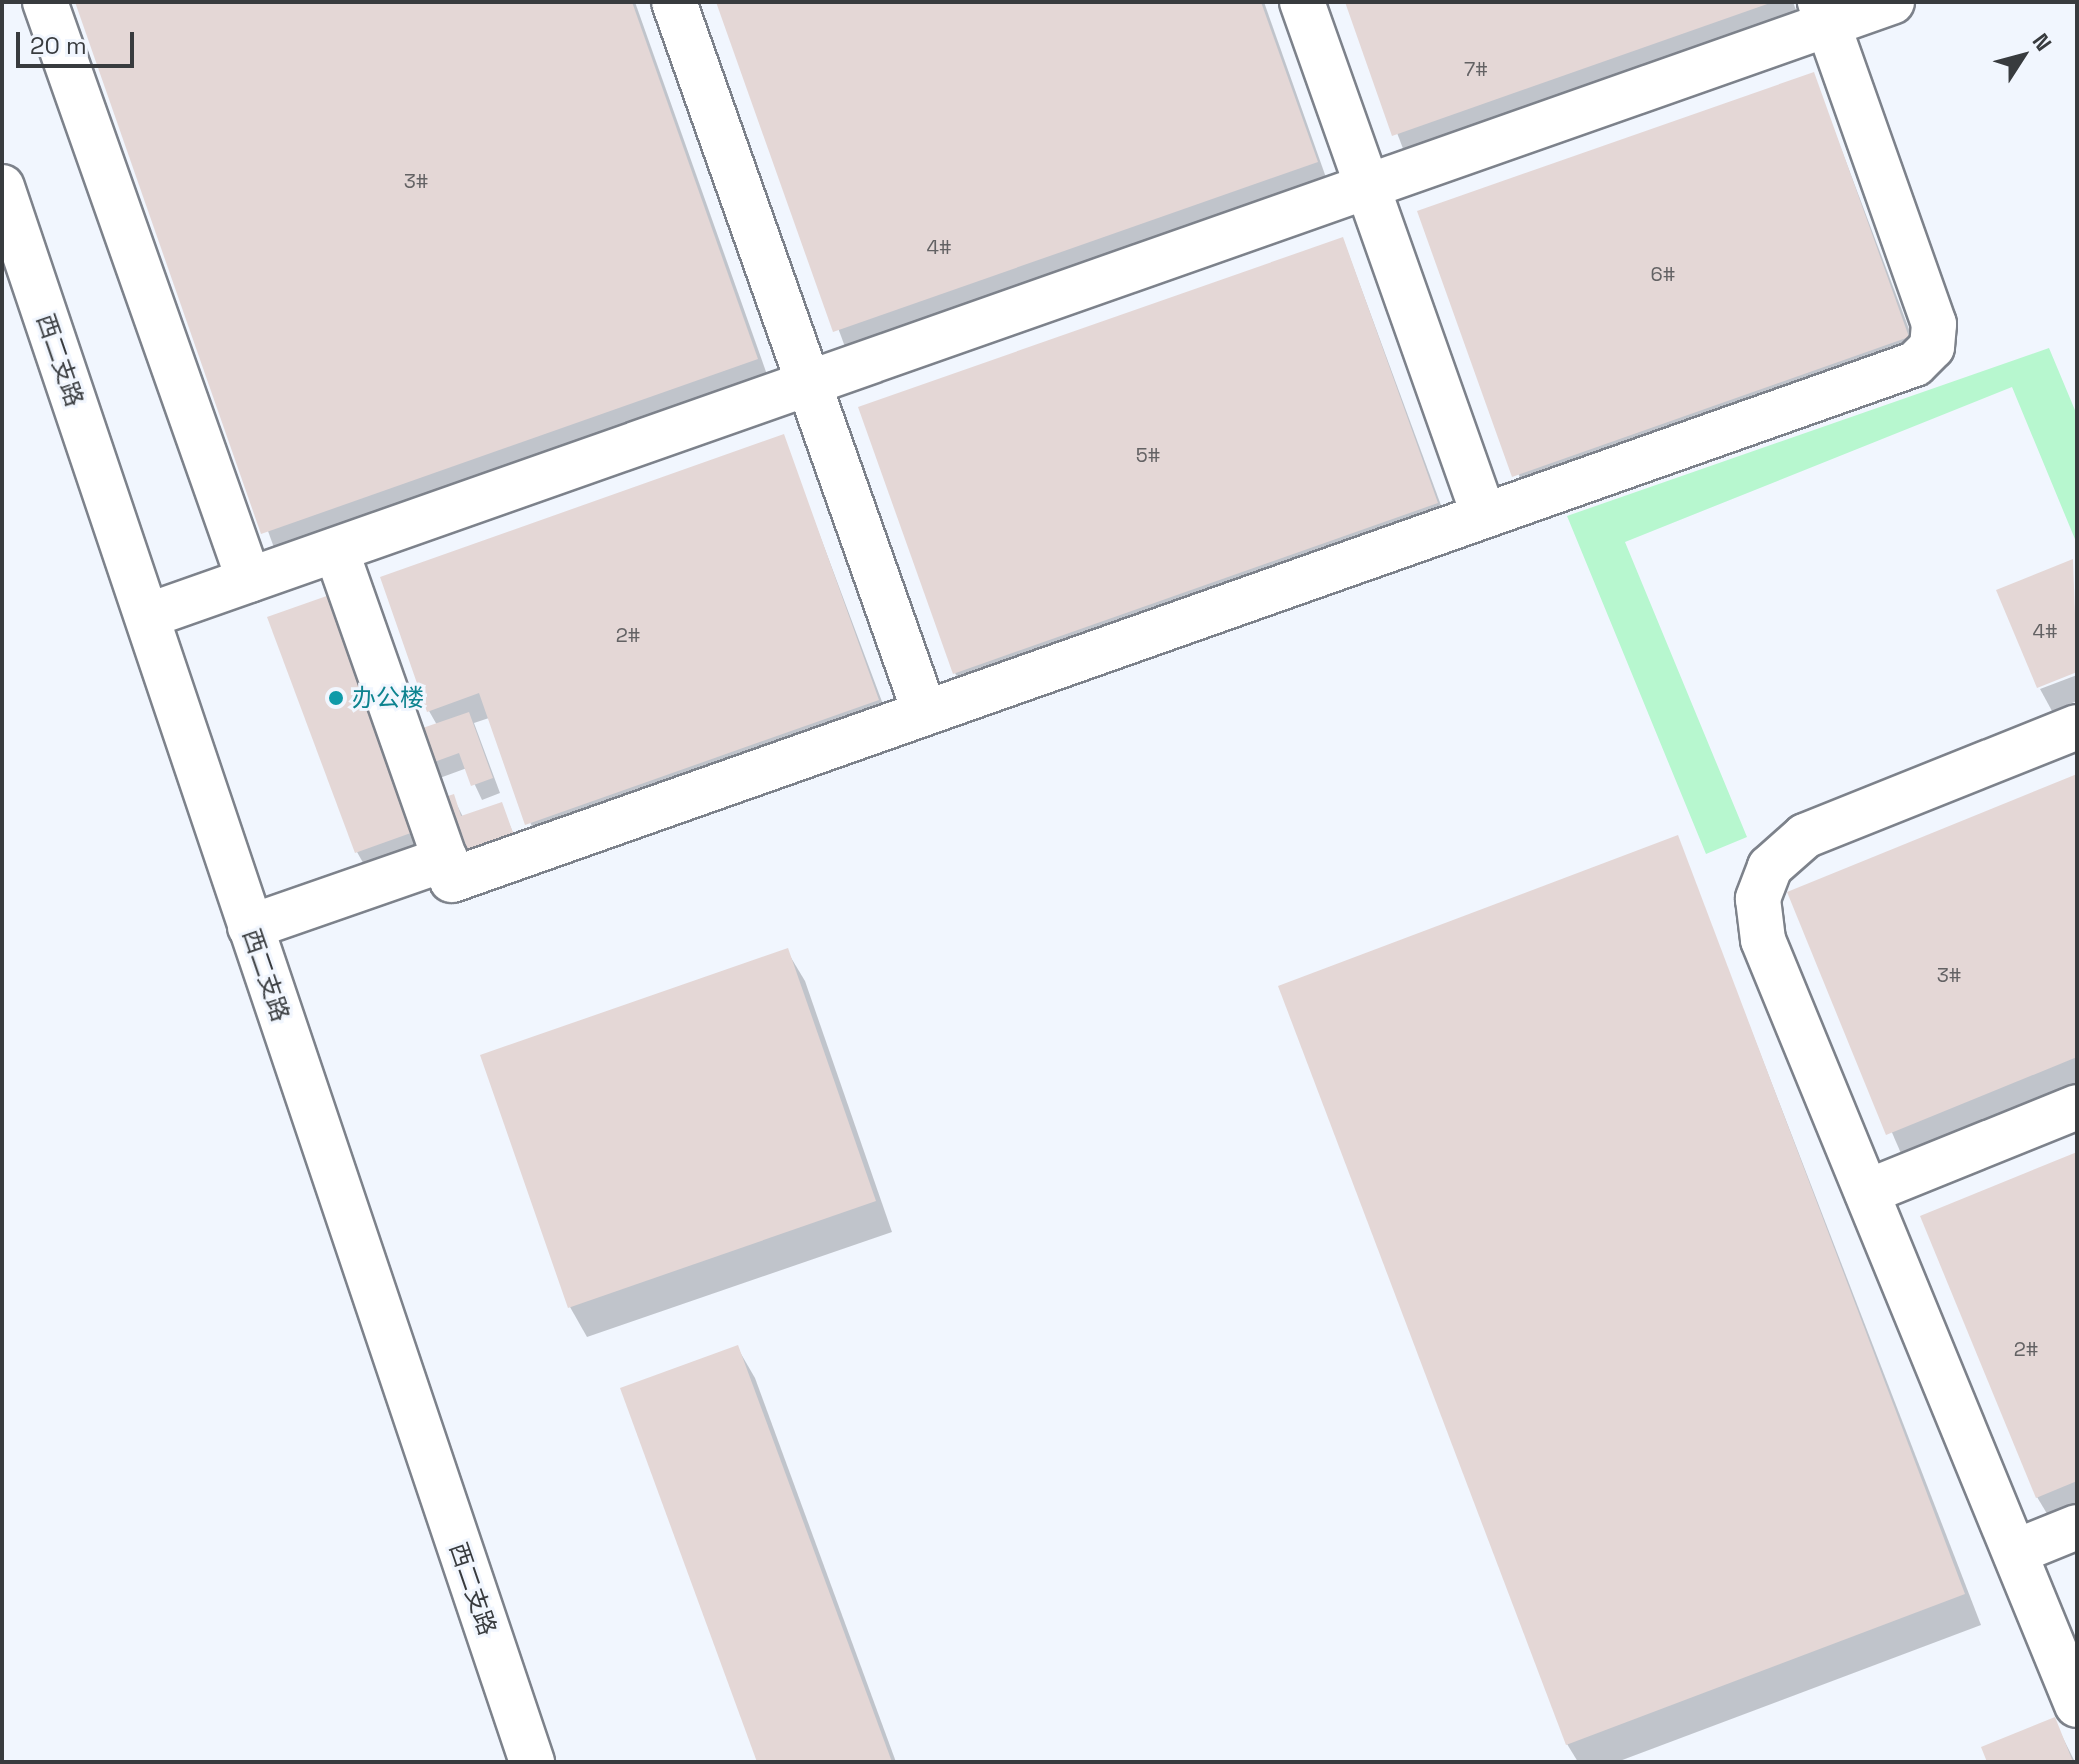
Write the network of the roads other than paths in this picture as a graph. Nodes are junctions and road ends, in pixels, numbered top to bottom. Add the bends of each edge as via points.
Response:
1 (45, 2) edge
2 (674, 2) edge
3 (1302, 2) edge
4 (1892, 2) edge
5 (1824, 14) edge
6 (2, 187) edge
7 (1368, 187) junction
8 (809, 384) junction
9 (1484, 516) junction
10 (336, 550) junction
11 (249, 580) junction
12 (147, 616) junction
13 (925, 713) junction
14 (2077, 727) edge
15 (445, 859) junction
16 (250, 927) junction
17 (2077, 1107) edge
18 (1867, 1192) junction
19 (2077, 1527) edge
20 (2015, 1552) junction
21 (2077, 1705) edge
22 (532, 1762) edge

1 - 11 street
2 - 8 street
3 - 7 street
4 - 5 street
5 - 7 street
5 - 9 street via 1934,324 1928,354
6 - 12 street, 西二支路
7 - 8 street
7 - 9 street
8 - 10 street
8 - 13 street
9 - 13 street
10 - 11 street
10 - 15 street
11 - 12 street
12 - 16 street, 西二支路
13 - 15 street via 452,880
14 - 18 street via 1805,836 1779,855 1761,883 1763,940
15 - 16 street
16 - 22 street, 西二支路
17 - 18 street
18 - 20 street
19 - 20 street
20 - 21 street

